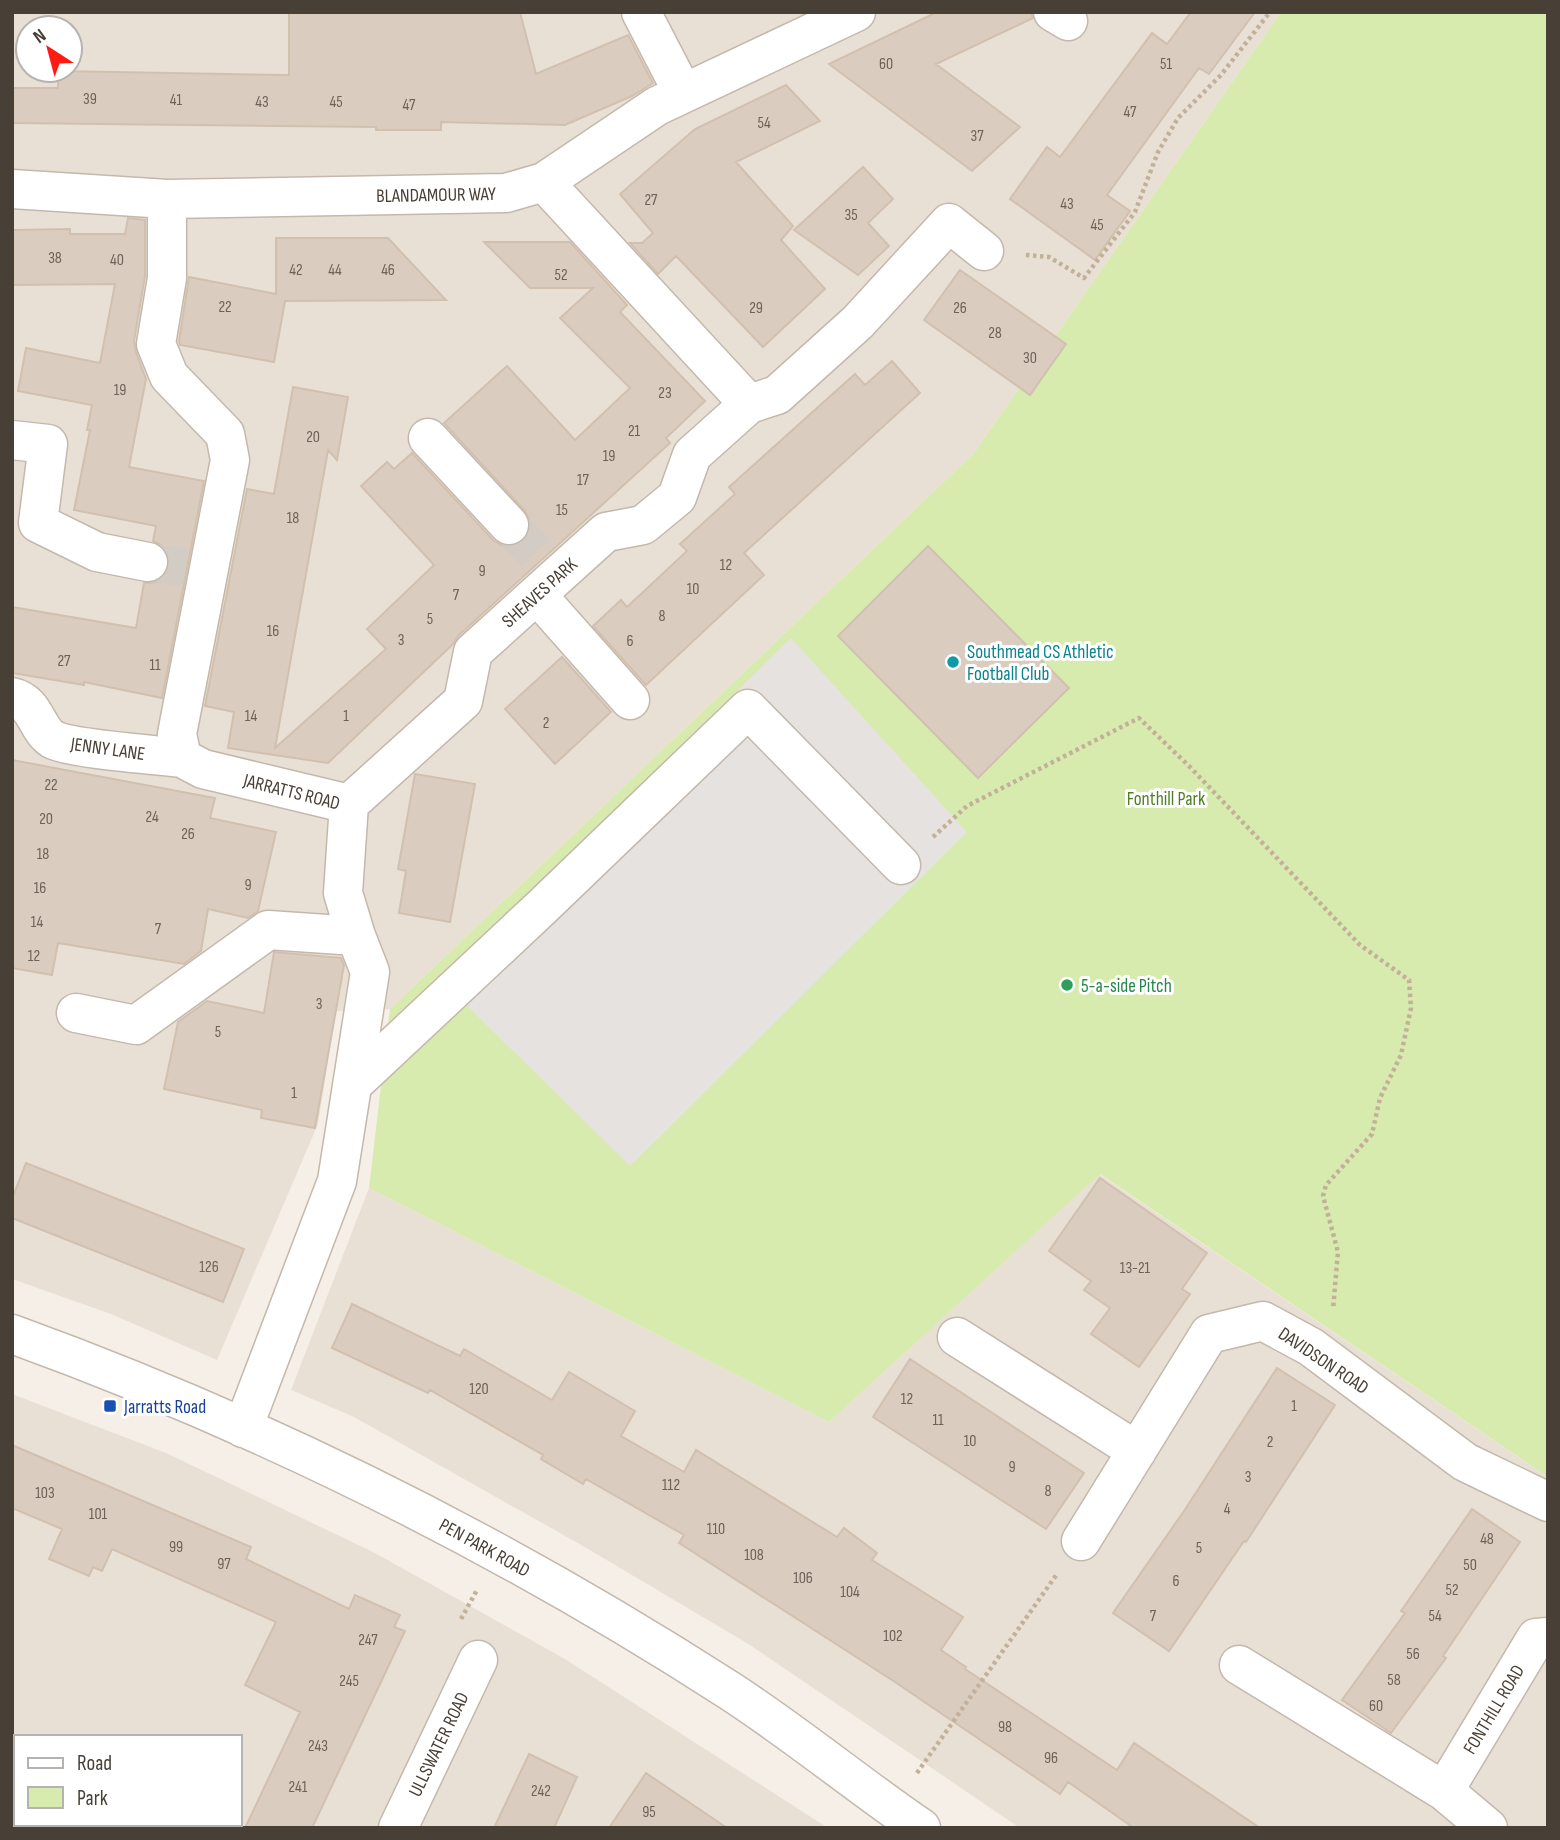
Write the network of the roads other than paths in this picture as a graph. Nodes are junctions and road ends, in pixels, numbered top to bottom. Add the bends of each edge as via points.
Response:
1 (641, 12) edge
2 (856, 12) edge
3 (683, 93) junction
4 (544, 182) junction
5 (12, 190) edge
6 (167, 199) junction
7 (984, 251) road end
8 (749, 404) junction
9 (428, 438) dead end
10 (12, 440) edge
11 (509, 525) tunnel mouth
12 (148, 562) tunnel mouth
13 (545, 578) junction
14 (12, 697) edge
15 (630, 700) dead end
16 (182, 758) junction
17 (349, 804) junction
18 (901, 865) road end
19 (356, 936) junction
20 (76, 1013) dead end
21 (352, 1085) junction
22 (12, 1334) edge
23 (957, 1337) dead end
24 (243, 1428) junction
25 (1137, 1451) junction
26 (1548, 1502) edge
27 (1081, 1541) road end
28 (1548, 1637) edge
29 (478, 1660) road end
30 (1239, 1665) dead end
31 (1444, 1791) junction
32 (907, 1818) edge
33 (398, 1828) edge
34 (1488, 1828) edge

1 - 3 street
2 - 3 street, BLANDAMOUR WAY
3 - 4 street, BLANDAMOUR WAY
4 - 6 street, BLANDAMOUR WAY via 506,193
4 - 8 street
5 - 6 street, BLANDAMOUR WAY
6 - 16 street via 167,278 156,344 169,376 225,434 230,460 202,570 177,734
7 - 8 street, SHEAVES PARK via 948,223 858,321 787,386 777,395
8 - 13 street, SHEAVES PARK via 692,455 677,496 643,526 606,532
9 - 11 street
10 - 12 street via 48,444 38,523 97,552
13 - 15 street
13 - 17 street, SHEAVES PARK via 473,652 463,701
14 - 16 street, JENNY LANE via 32,709 51,738
16 - 17 street, JARRATTS ROAD via 204,769
17 - 19 street, JARRATTS ROAD via 343,893
18 - 21 street via 748,709
19 - 20 street via 268,930 136,1025
19 - 21 street, JARRATTS ROAD via 370,972
21 - 24 street, JARRATTS ROAD via 337,1181
22 - 24 street, PEN PARK ROAD
23 - 25 street
24 - 32 street, PEN PARK ROAD via 353,1477 500,1552 728,1690
25 - 26 street, DAVIDSON ROAD via 1209,1334 1263,1321 1329,1359 1465,1462
25 - 27 street, DAVIDSON ROAD
28 - 31 street, FONTHILL ROAD via 1536,1638
29 - 33 street, ULLSWATER ROAD
30 - 31 street
31 - 34 street

